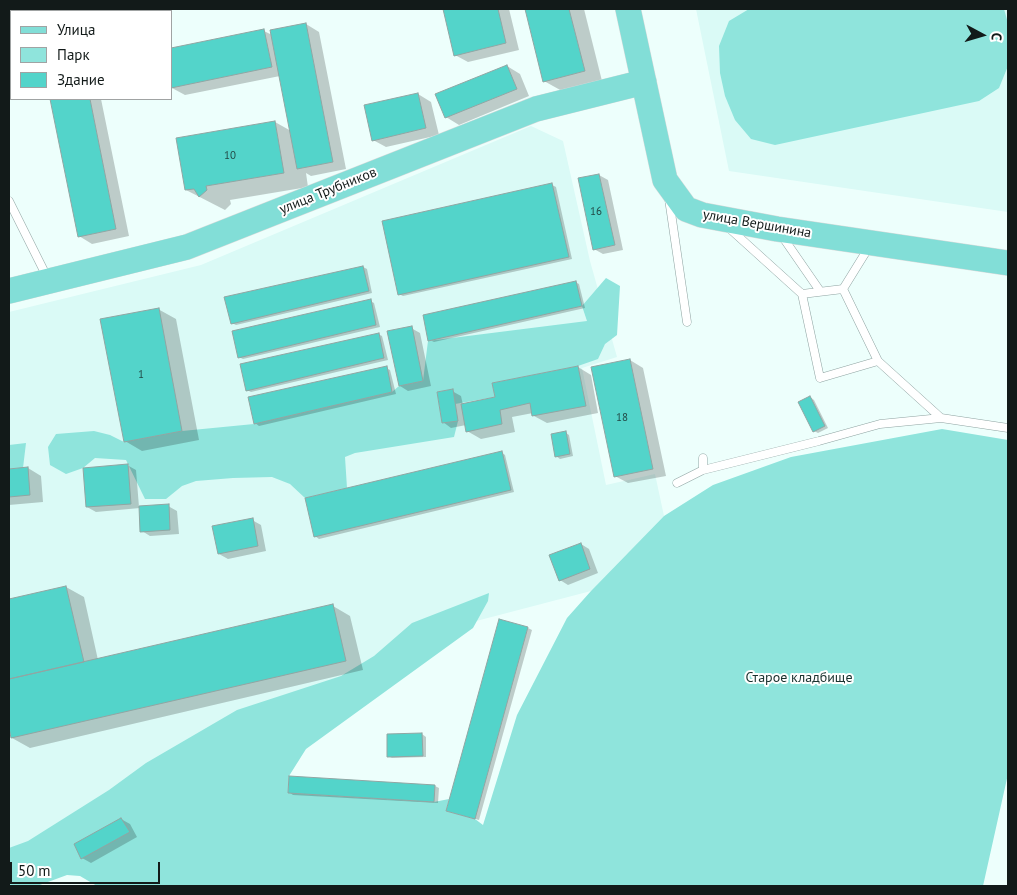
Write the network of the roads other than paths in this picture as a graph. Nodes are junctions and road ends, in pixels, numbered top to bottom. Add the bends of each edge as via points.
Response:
1 (628, 9) edge
2 (644, 82) junction
3 (666, 180) junction
4 (9, 201) edge
5 (718, 219) junction
6 (777, 229) junction
7 (871, 243) junction
8 (1008, 263) edge
9 (49, 281) junction
10 (843, 288) junction
11 (9, 291) edge
12 (820, 291) junction
13 (802, 294) junction
14 (688, 322) dead end
15 (878, 361) junction
16 (942, 418) junction
17 (1008, 428) edge
18 (703, 458) dead end
19 (702, 470) junction
20 (677, 483) dead end

1 - 2 main road, улица Вершинина
2 - 3 main road, улица Вершинина
2 - 9 main road, улица Трубников via 536,109 187,247
3 - 5 main road, улица Вершинина via 686,208
3 - 14 lane
4 - 9 lane
5 - 6 main road, улица Вершинина
5 - 13 lane
6 - 7 main road, улица Вершинина
6 - 12 lane
7 - 8 main road, улица Вершинина
7 - 10 lane
9 - 11 main road, улица Трубников
10 - 12 lane
10 - 15 lane
12 - 13 lane
13 - 15 lane via 820,378
15 - 16 lane
16 - 17 lane
16 - 19 lane via 880,424
18 - 19 lane
19 - 20 lane

